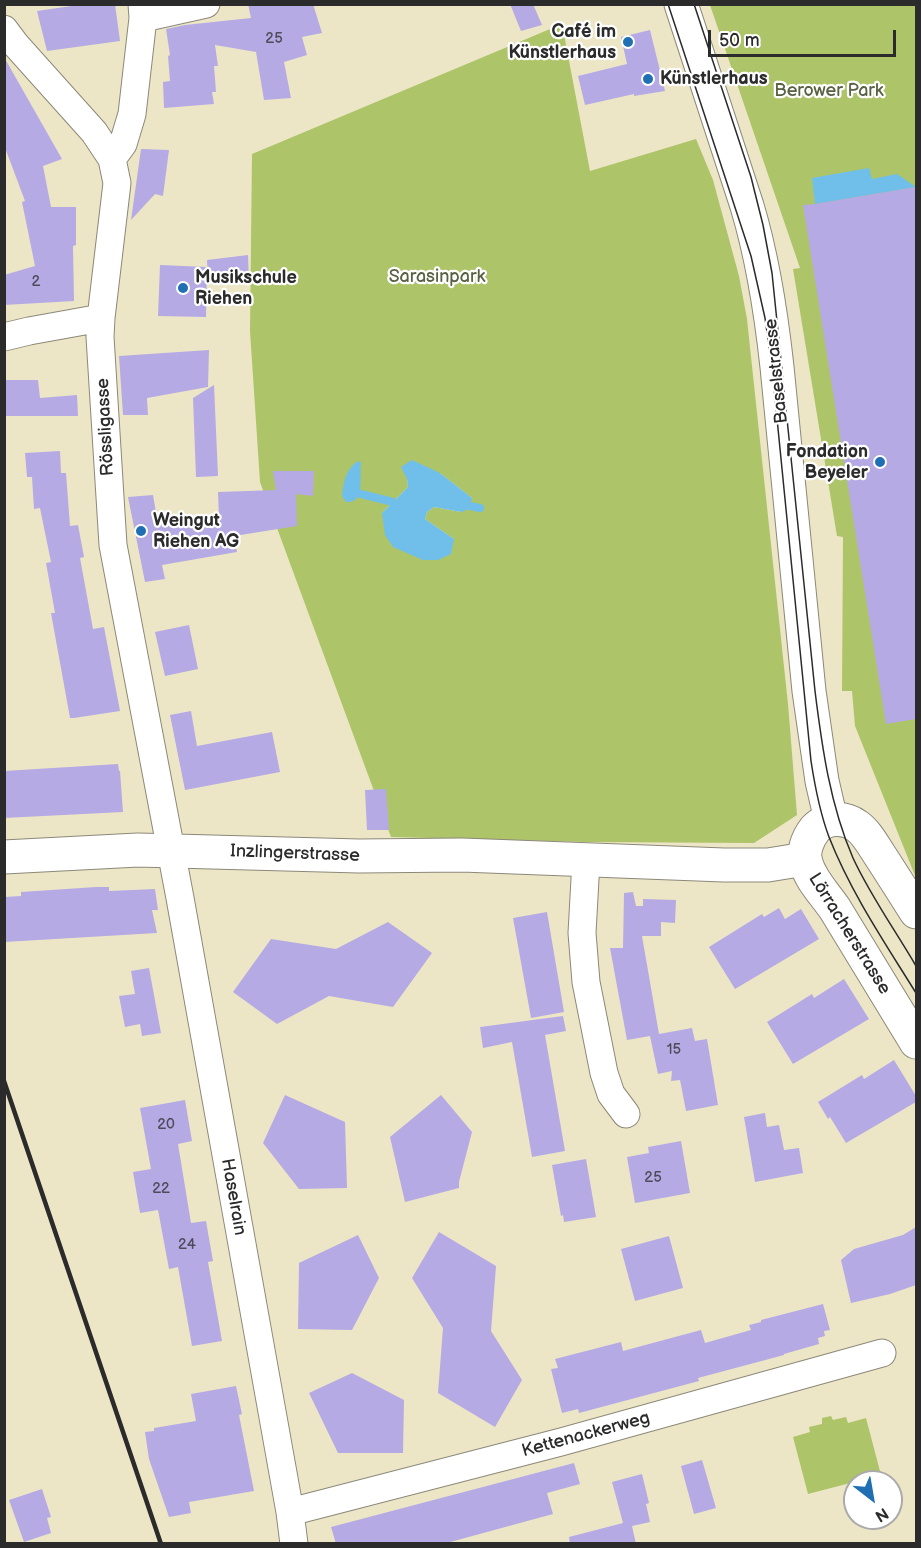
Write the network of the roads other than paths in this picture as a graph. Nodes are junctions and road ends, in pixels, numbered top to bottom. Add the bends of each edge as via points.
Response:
1 (206, 4) edge
2 (681, 4) edge
3 (143, 11) edge
4 (4, 28) edge
5 (112, 159) junction
6 (101, 318) junction
7 (4, 337) edge
8 (831, 820) junction
9 (171, 850) junction
10 (4, 857) edge
11 (805, 859) junction
12 (586, 861) junction
13 (916, 912) edge
14 (916, 1042) edge
15 (626, 1114) dead end
16 (882, 1353) dead end
17 (290, 1512) junction
18 (294, 1544) edge

1 - 3 street
2 - 8 main road, Baselstrasse via 747,206 764,276 777,367 809,691
3 - 5 street via 132,114 123,144
4 - 5 street via 94,132
5 - 6 street, Rössligasse via 117,183
6 - 7 street
6 - 9 street, Rössligasse via 113,545
8 - 11 main road, Lörracherstrasse via 816,828 807,842
8 - 13 main road via 847,820 859,827
9 - 10 main road, Inzlingerstrasse
9 - 12 main road, Inzlingerstrasse
9 - 17 street, Haselrain
11 - 12 main road, Inzlingerstrasse via 768,865
11 - 14 main road, Lörracherstrasse via 814,881
12 - 15 street via 582,933 586,982 604,1073 611,1094
16 - 17 street, Kettenackerweg
17 - 18 street, Haselrain

